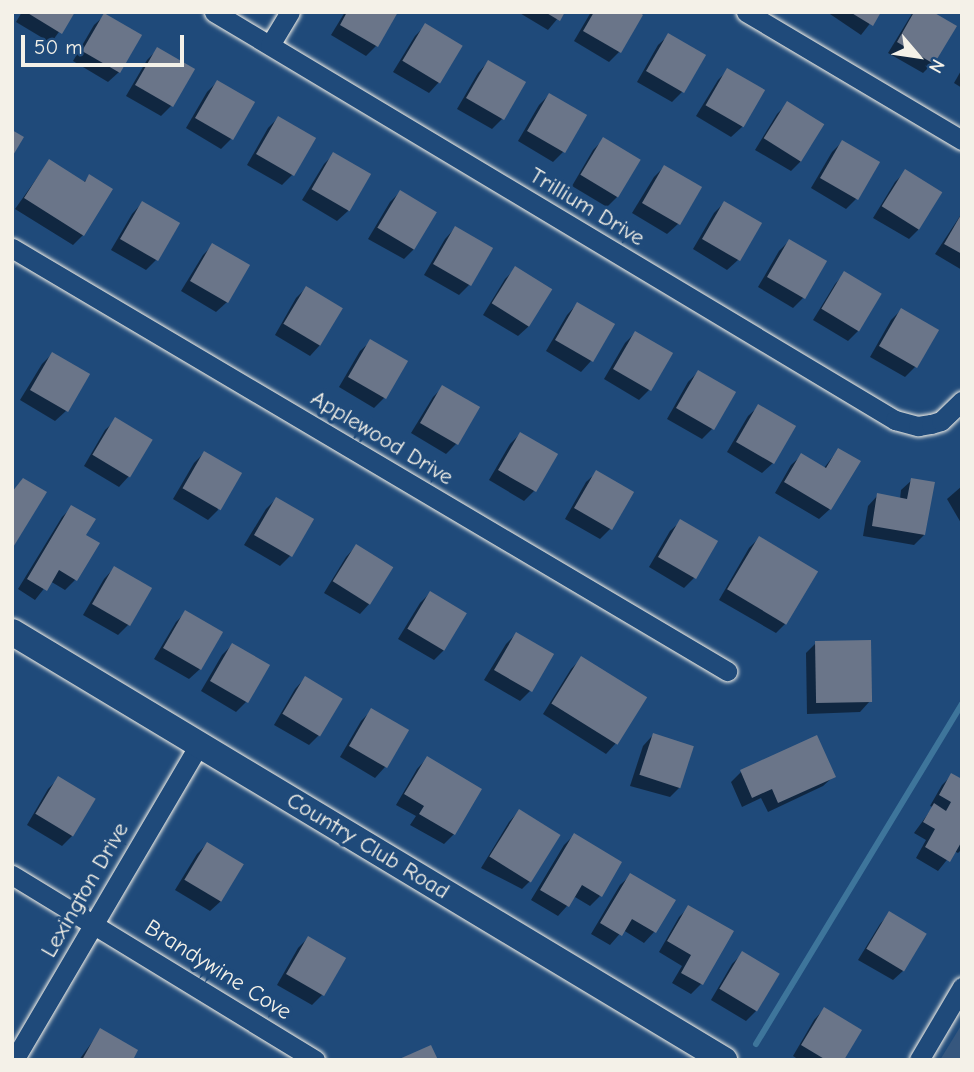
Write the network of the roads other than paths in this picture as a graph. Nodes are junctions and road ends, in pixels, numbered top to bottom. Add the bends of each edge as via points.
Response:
1 (214, 12) edge
2 (290, 12) edge
3 (746, 12) edge
4 (270, 46) junction
5 (962, 141) edge
6 (12, 248) edge
7 (962, 401) edge
8 (12, 632) edge
9 (727, 671) dead end
10 (199, 745) junction
11 (12, 874) edge
12 (94, 923) junction
13 (962, 987) edge
14 (14, 1060) edge
15 (315, 1060) edge
16 (724, 1060) edge
17 (919, 1060) edge

1 - 4 street, Trillium Drive
2 - 4 street
3 - 5 street
4 - 7 street, Trillium Drive via 895,420 918,426 940,421
6 - 9 street, Applewood Drive
8 - 10 street, Country Club Road
10 - 12 street, Lexington Drive
10 - 16 street, Country Club Road
11 - 12 street, Brandywine Cove
12 - 14 street, Lexington Drive
12 - 15 street, Brandywine Cove
13 - 17 street

